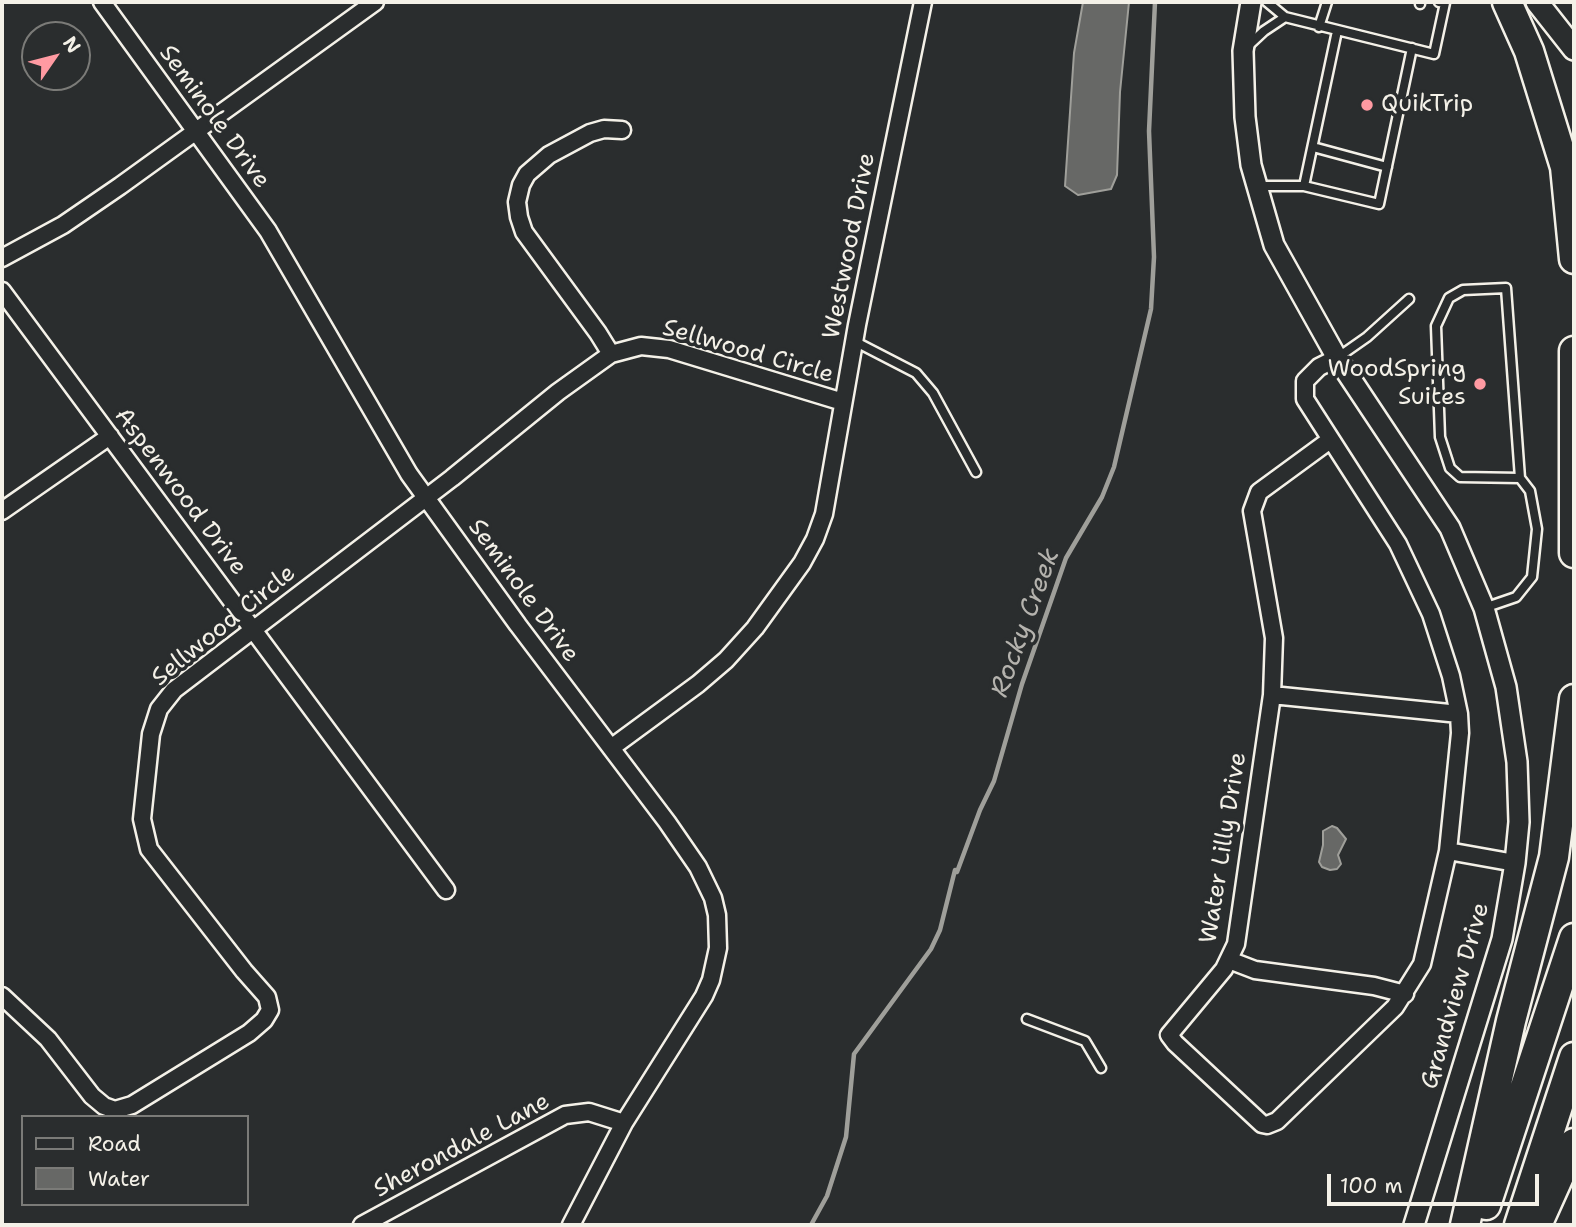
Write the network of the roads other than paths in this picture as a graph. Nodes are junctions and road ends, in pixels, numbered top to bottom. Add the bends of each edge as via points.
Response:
1 (102, 2) edge
2 (375, 2) edge
3 (923, 2) edge
4 (1251, 2) edge
5 (1268, 2) edge
6 (1327, 2) edge
7 (1439, 2) edge
8 (1507, 2) edge
9 (1536, 2) edge
10 (1285, 18) junction
11 (1349, 23) dead end
12 (1320, 27) junction
13 (1371, 29) dead end
14 (1337, 31) junction
15 (1347, 33) junction
16 (1369, 38) junction
17 (1411, 45) junction
18 (1574, 49) edge
19 (1243, 51) junction
20 (622, 130) dead end
21 (196, 131) junction
22 (1313, 147) junction
23 (1387, 167) junction
24 (1256, 186) junction
25 (1304, 186) junction
26 (2, 258) edge
27 (1574, 259) edge
28 (2, 291) edge
29 (1409, 299) dead end
30 (854, 341) junction
31 (1574, 351) edge
32 (611, 354) junction
33 (1337, 358) junction
34 (843, 402) junction
35 (110, 436) junction
36 (1330, 440) junction
37 (976, 472) dead end
38 (1520, 478) junction
39 (426, 498) junction
40 (2, 511) edge
41 (1574, 552) edge
42 (1485, 608) junction
43 (254, 628) junction
44 (1272, 695) junction
45 (1574, 699) edge
46 (1459, 714) junction
47 (611, 748) junction
48 (1448, 851) junction
49 (1515, 863) junction
50 (446, 890) dead end
51 (1574, 938) edge
52 (1229, 960) junction
53 (1405, 994) junction
54 (2, 996) edge
55 (1027, 1018) dead end
56 (1574, 1057) edge
57 (1101, 1069) dead end
58 (624, 1123) junction
59 (1574, 1143) edge
60 (362, 1225) edge
61 (571, 1225) edge
62 (1414, 1225) edge
63 (1465, 1225) edge
64 (1479, 1225) edge
65 (1519, 1225) edge
66 (1537, 1225) edge

1 - 21 street, Seminole Drive
2 - 21 street
3 - 30 street, Westwood Drive
4 - 19 street, Grandview Drive
5 - 10 lane
6 - 12 lane
7 - 17 lane via 1445,3 1434,54
8 - 27 highway via 1529,51 1565,167
9 - 18 main road
10 - 12 lane
10 - 19 lane
11 - 15 lane
12 - 14 lane
13 - 16 lane
14 - 15 lane
14 - 22 lane
15 - 16 lane
16 - 17 lane
17 - 23 lane
19 - 24 street, Grandview Drive via 1245,117
20 - 32 street via 590,133 549,155 527,174 517,202 524,232
21 - 26 street via 63,225
21 - 39 street, Seminole Drive via 268,231 387,440
22 - 23 lane
22 - 25 lane
23 - 25 lane via 1379,204
24 - 25 lane
24 - 33 street, Grandview Drive via 1274,245
28 - 35 street, Aspenwood Drive
29 - 33 lane
30 - 34 street, Westwood Drive
30 - 37 lane via 916,373 933,393
31 - 41 highway
32 - 34 street, Sellwood Circle via 641,346 669,349
32 - 39 street, Sellwood Circle
33 - 36 street, Water Lilly Drive via 1305,382 1304,399
33 - 42 street, Grandview Drive via 1450,528
34 - 47 street, Westwood Drive via 824,514 802,563 726,660
35 - 40 street
35 - 43 street, Aspenwood Drive
36 - 44 street, Water Lilly Drive via 1259,492 1252,511 1274,638
36 - 46 street, Water Lilly Drive via 1398,544 1431,614
38 - 38 lane via 1460,477 1451,468 1440,437 1436,326 1449,299 1463,290 1506,288
38 - 42 lane via 1530,491 1537,529 1532,577 1516,597
39 - 43 street, Sellwood Circle
39 - 47 street, Seminole Drive
42 - 49 street, Grandview Drive via 1506,687 1517,761
43 - 50 street, Aspenwood Drive
43 - 54 street, Sellwood Circle via 174,690 159,709 151,734 142,819 154,857 267,998 270,1010 264,1020 132,1105 115,1110 92,1096 48,1039
44 - 46 street
44 - 52 street, Water Lilly Drive via 1236,944
45 - 63 highway via 1554,857
46 - 48 street, Water Lilly Drive
47 - 58 street, Seminole Drive via 698,867 713,898 718,933 715,965 704,996
48 - 49 street
48 - 53 street, Water Lilly Drive via 1422,964
49 - 62 street, Grandview Drive via 1502,939
51 - 64 highway
52 - 53 street via 1255,970
52 - 53 street, Water Lilly Drive via 1169,1035 1267,1125 1277,1121
55 - 57 lane via 1085,1041
56 - 65 highway
58 - 60 street, Sherondale Lane via 589,1112 565,1115
58 - 61 street, Seminole Drive
59 - 66 highway

